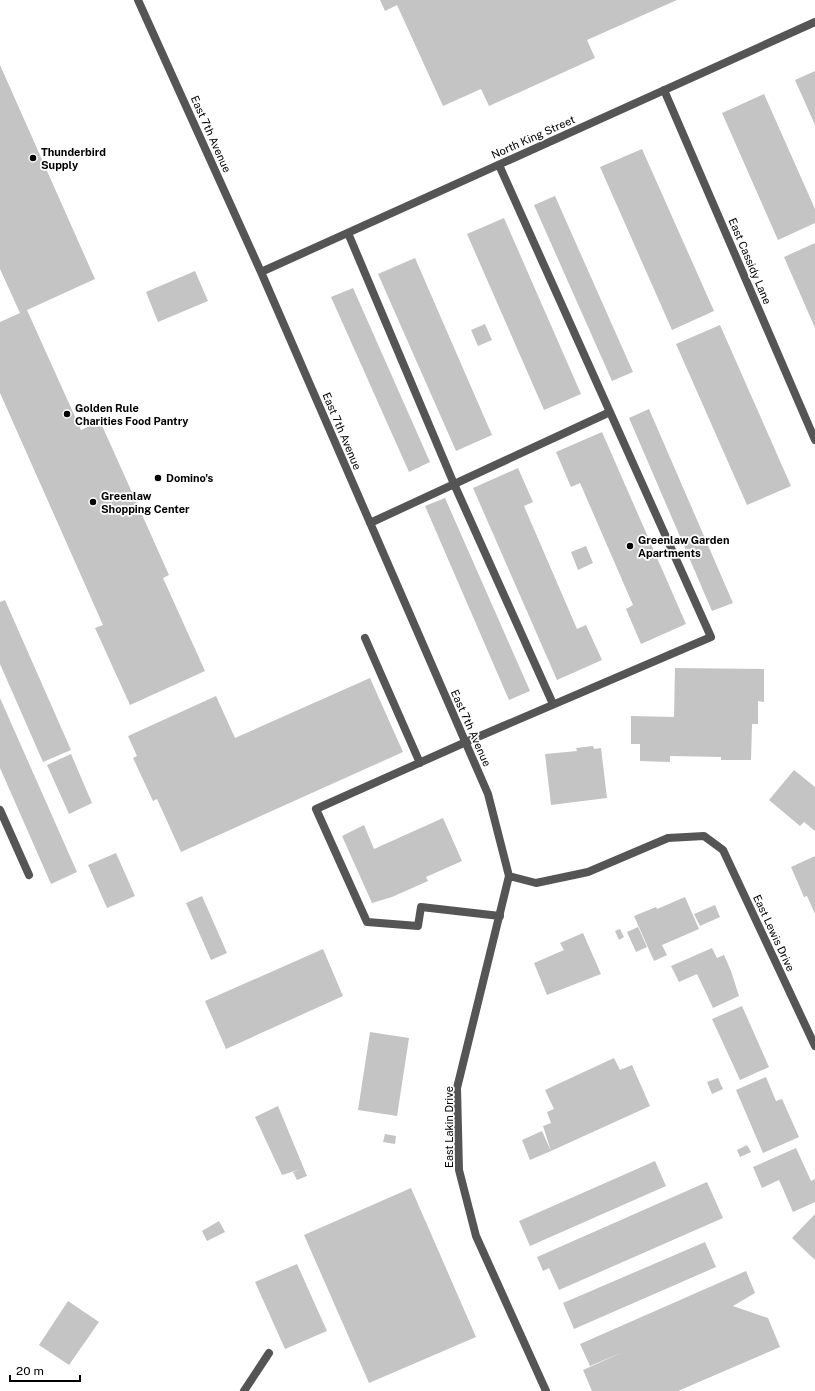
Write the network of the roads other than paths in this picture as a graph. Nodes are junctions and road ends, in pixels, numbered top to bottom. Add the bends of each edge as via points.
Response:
1 (138, 0) edge
2 (815, 22) edge
3 (664, 90) junction
4 (499, 164) junction
5 (348, 233) junction
6 (261, 272) junction
7 (610, 412) junction
8 (815, 440) edge
9 (454, 484) junction
10 (370, 522) junction
11 (365, 638) dead end
12 (553, 704) junction
13 (466, 742) junction
14 (420, 763) junction
15 (0, 810) edge
16 (29, 875) dead end
17 (509, 876) junction
18 (500, 916) junction
19 (815, 1046) edge
20 (269, 1353) dead end
21 (244, 1391) edge
22 (546, 1391) edge

1 - 6 street, East 7th Avenue
2 - 3 street, North King Street
3 - 4 street, North King Street
3 - 8 street, East Cassidy Lane
4 - 5 street, North King Street
4 - 7 street
5 - 6 street, North King Street
5 - 9 street
6 - 10 street, East 7th Avenue
7 - 9 street
7 - 12 street via 711,637
9 - 10 street
9 - 12 street
10 - 13 street, East 7th Avenue
11 - 14 street
12 - 13 street
13 - 14 street
13 - 17 street, East 7th Avenue via 488,794
14 - 18 street via 316,809 367,922 418,926 421,908
15 - 16 street
17 - 18 street, East Lakin Drive
17 - 19 street, East Lewis Drive via 536,883 588,872 668,838 704,836 723,850
18 - 22 street, East Lakin Drive via 458,1088 459,1170 476,1236
20 - 21 street

